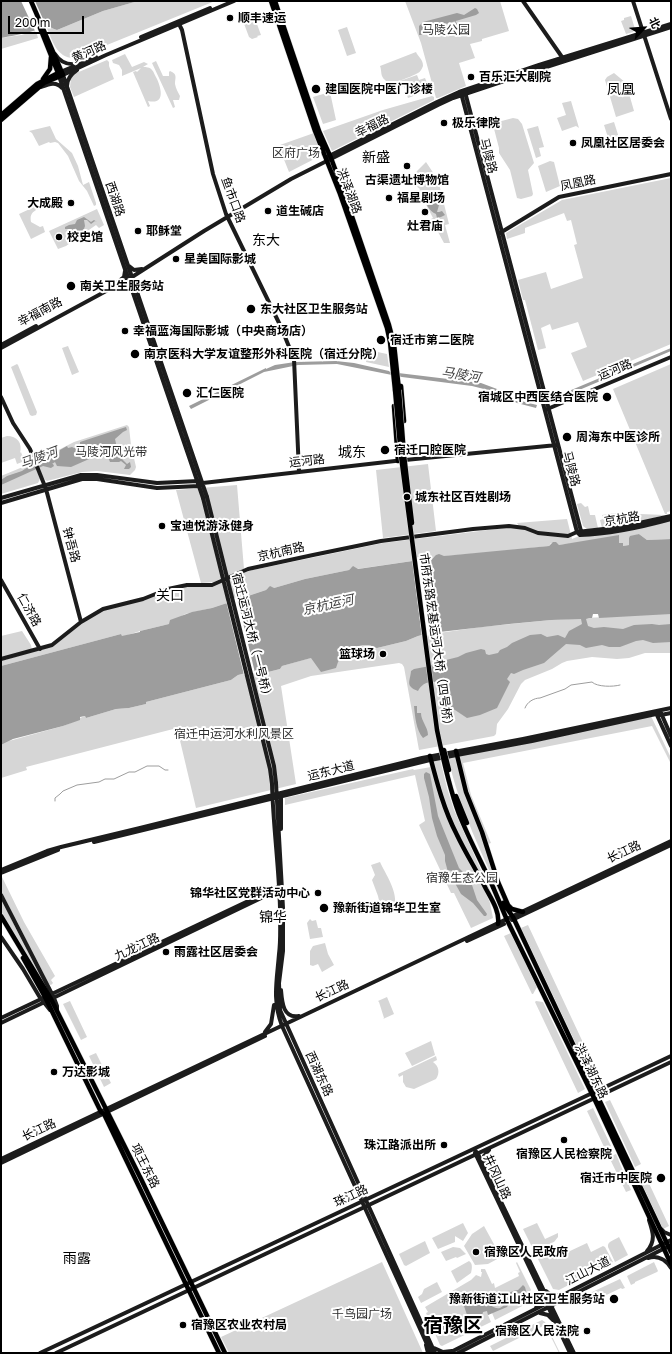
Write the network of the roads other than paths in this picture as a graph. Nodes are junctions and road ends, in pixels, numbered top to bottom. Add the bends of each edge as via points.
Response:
1 (27, 1) edge
2 (31, 1) edge
3 (227, 1) edge
4 (234, 1) edge
5 (271, 1) edge
6 (275, 1) edge
7 (523, 1) edge
8 (634, 1) edge
9 (179, 23) junction
10 (671, 24) edge
11 (671, 27) edge
12 (645, 34) junction
13 (45, 36) junction
14 (51, 50) junction
15 (562, 57) junction
16 (89, 61) junction
17 (60, 74) junction
18 (38, 86) junction
19 (65, 89) junction
20 (476, 90) junction
21 (463, 93) junction
22 (453, 98) junction
23 (467, 108) junction
24 (671, 112) edge
25 (1, 115) edge
26 (671, 119) edge
27 (1, 120) edge
28 (328, 158) junction
29 (671, 174) edge
30 (226, 216) junction
31 (500, 233) junction
32 (126, 265) junction
33 (143, 269) junction
34 (130, 277) junction
35 (116, 285) junction
36 (138, 298) junction
37 (1, 345) edge
38 (1, 348) edge
39 (671, 357) edge
40 (396, 377) junction
41 (397, 390) joint
42 (1, 397) edge
43 (546, 409) junction
44 (556, 445) junction
45 (407, 460) junction
46 (398, 461) junction
47 (299, 472) junction
48 (200, 483) junction
49 (45, 487) junction
50 (205, 497) joint
51 (1, 498) edge
52 (1, 502) edge
53 (671, 518) edge
54 (579, 533) junction
55 (1, 580) edge
56 (81, 622) junction
57 (40, 649) junction
58 (1, 660) edge
59 (671, 708) edge
60 (658, 713) junction
61 (671, 713) edge
62 (671, 736) edge
63 (671, 746) edge
64 (456, 754) junction
65 (431, 758) junction
66 (274, 783) joint
67 (276, 796) junction
68 (671, 841) edge
69 (671, 845) edge
70 (1, 870) edge
71 (1, 873) edge
72 (494, 886) junction
73 (281, 887) junction
74 (1, 895) edge
75 (508, 905) junction
76 (494, 906) junction
77 (523, 912) junction
78 (1, 916) edge
79 (513, 918) junction
80 (508, 921) junction
81 (1, 922) edge
82 (498, 924) junction
83 (1, 937) edge
84 (280, 975) junction
85 (276, 981) junction
86 (43, 990) junction
87 (48, 998) junction
88 (54, 1012) junction
89 (311, 1012) junction
90 (1, 1018) edge
91 (1, 1023) edge
92 (284, 1026) junction
93 (257, 1037) junction
94 (671, 1056) edge
95 (671, 1062) edge
96 (595, 1095) junction
97 (105, 1112) junction
98 (490, 1148) junction
99 (474, 1149) junction
100 (477, 1155) junction
101 (1, 1159) edge
102 (461, 1162) junction
103 (1, 1163) edge
104 (488, 1177) junction
105 (364, 1201) junction
106 (367, 1207) junction
107 (646, 1212) junction
108 (658, 1226) junction
109 (671, 1235) edge
110 (667, 1245) edge
111 (671, 1252) edge
112 (645, 1253) junction
113 (633, 1264) junction
114 (671, 1264) edge
115 (671, 1268) edge
116 (189, 1284) junction
117 (540, 1285) junction
118 (192, 1290) junction
119 (569, 1292) junction
120 (566, 1299) junction
121 (549, 1304) junction
122 (535, 1312) junction
123 (558, 1323) junction
124 (423, 1334) junction
125 (429, 1340) junction
126 (461, 1347) junction
127 (40, 1353) edge
128 (56, 1353) edge
129 (219, 1353) edge
130 (225, 1353) edge
131 (428, 1353) edge
132 (431, 1353) edge
133 (435, 1353) edge
134 (449, 1353) edge
135 (458, 1353) edge
136 (570, 1353) edge
137 (574, 1353) edge

1 - 13 main road, 西湖路
2 - 13 main road, 西湖路
3 - 9 street, 黄河路
4 - 9 street, 黄河路
5 - 28 main road, 洪泽湖路 via 315,131
6 - 28 main road, 洪泽湖路
7 - 15 street
8 - 12 street
9 - 16 street, 黄河路
9 - 30 street, 鱼市口路 via 213,174
10 - 12 street
11 - 12 street
12 - 15 street, 幸福路
12 - 20 street, 幸福路
12 - 24 street
12 - 26 street
13 - 14 main road, 西湖路
14 - 16 street via 57,58 68,64
14 - 17 main road, 西湖路
14 - 18 main road via 50,69
15 - 21 street, 幸福路
16 - 17 street, 黄河路
16 - 19 street via 70,76
17 - 18 main road
17 - 19 street, 西湖路
18 - 19 street via 54,84
18 - 25 main road
18 - 27 main road
19 - 32 street, 西湖路
20 - 21 street, 幸福路
20 - 23 street via 470,94
21 - 22 street, 幸福路
21 - 23 street, 马陵路
21 - 28 street, 幸福路 via 436,102
22 - 23 street via 461,101
22 - 28 street, 幸福路
23 - 31 street, 马陵路
28 - 30 street, 幸福路 via 289,177
28 - 40 main road, 洪泽湖路 via 389,325 394,344
29 - 31 street, 凤凰路 via 559,197
30 - 33 street, 幸福路
30 - 47 street, 鱼市口路 via 281,327 294,364
31 - 43 street, 马陵路
32 - 33 street via 134,270
32 - 34 street, 西湖路
32 - 35 street via 125,276
33 - 34 street, 幸福路
33 - 36 street via 136,280
34 - 35 street, 幸福南路
34 - 36 street, 西湖路
35 - 36 street via 128,285
35 - 37 street, 幸福南路
35 - 38 street, 幸福南路
36 - 48 street, 西湖路
39 - 43 street, 运河路
40 - 41 main road, 洪泽湖路
40 - 45 main road via 401,384
40 - 46 main road via 393,380
41 - 72 main road, 市府东路宏基运河大桥（四号桥）, bridge via 440,725 456,796
42 - 49 street, 钟吾路 via 8,414 29,447
43 - 44 street, 马陵路
44 - 45 street, 运河路
44 - 54 street, 马陵路
45 - 46 street, 运河路
46 - 47 street, 运河路
47 - 48 street, 运河路
48 - 49 street, 运河路 via 157,483 81,475
48 - 50 street, 西湖路
49 - 51 street, 运河路
49 - 52 street, 运河路
49 - 56 street, 钟吾路
50 - 66 street, 宿迁运河大桥（一号桥）, bridge
53 - 54 street, 京杭路
54 - 56 street, 京杭南路 via 570,536 556,535 509,526 381,541 248,570 212,585 168,589 99,611
55 - 57 street, 仁济路
56 - 57 street, 京杭南路 via 52,646
57 - 58 street, 京杭南路
59 - 60 street, 运东大道
60 - 61 street, 运东大道
60 - 62 street
60 - 63 street
60 - 64 street, 运东大道 via 543,739
64 - 65 street, 运东大道
64 - 75 main road via 469,800
65 - 67 street, 运东大道
65 - 76 main road via 449,819
66 - 67 street, 西湖东路
67 - 70 street, 运东大道 via 61,847
67 - 71 street, 运东大道 via 59,850
67 - 73 street, 西湖东路
67 - 73 street, 西湖东路
68 - 77 street, 长江路
69 - 79 street, 长江路
72 - 79 main road, 洪泽湖东路
72 - 80 main road, 洪泽湖东路
73 - 84 street, 西湖东路 via 283,950
73 - 85 street, 西湖东路 via 280,951
73 - 87 street, 九龙江路
74 - 87 street
75 - 77 main road
75 - 79 street
76 - 80 street via 501,917
76 - 82 main road via 498,914
77 - 79 street, 长江路
78 - 86 main road
79 - 80 street, 长江路
79 - 96 main road, 洪泽湖东路
80 - 82 street, 长江路
80 - 92 street, 长江路
80 - 96 main road, 洪泽湖东路
81 - 86 main road
82 - 89 street, 长江路
83 - 87 street via 23,969
84 - 89 street via 286,1011 291,1016
84 - 92 street, 西湖东路 via 279,1005
85 - 92 street, 西湖东路 via 276,1008
85 - 93 street via 271,1024 268,1030
86 - 87 main road, 项王东路
87 - 88 main road, 项王东路
87 - 88 street
87 - 90 street, 九龙江路
87 - 91 street, 九龙江路
88 - 97 main road, 项王东路
89 - 92 street, 长江路
92 - 93 street, 长江路
92 - 97 street, 长江路
92 - 105 street, 西湖东路
93 - 97 street, 长江路
94 - 96 street, 珠江路
95 - 96 street, 珠江路
96 - 98 street, 珠江路
96 - 99 street, 珠江路
96 - 107 main road, 洪泽湖东路
96 - 108 main road, 洪泽湖东路
97 - 101 street, 长江路
97 - 103 street, 长江路
97 - 116 main road, 项王东路 via 142,1181
98 - 100 street, 珠江路
98 - 104 street via 484,1160
99 - 100 street, 井冈山路
99 - 105 street, 珠江路
100 - 102 street, 珠江路
100 - 104 street, 井冈山路
102 - 104 street via 476,1162
102 - 106 street, 珠江路
104 - 117 street, 井冈山路
105 - 106 street, 西湖东路
105 - 116 street, 珠江路
106 - 118 street, 珠江路
106 - 124 street, 西湖东路
106 - 125 street, 西湖东路
107 - 110 main road, 洪泽湖东路
107 - 112 street via 654,1235
108 - 109 street
108 - 110 main road, 洪泽湖东路
110 - 111 main road, 洪泽湖东路
110 - 112 street, 江山大道
110 - 113 street, 江山大道
110 - 114 main road, 洪泽湖东路
112 - 119 street, 江山大道
113 - 115 street via 652,1257 664,1260
113 - 120 street, 江山大道
116 - 118 main road, 项王东路
116 - 127 street, 珠江路
117 - 119 street via 554,1296
117 - 121 street, 井冈山路
117 - 122 street via 540,1300
118 - 128 street, 珠江路
118 - 129 main road, 项王东路
118 - 130 main road, 项王东路
119 - 121 street, 江山大道
120 - 121 street, 江山大道
120 - 123 street via 557,1308
121 - 122 street, 江山大道
121 - 123 street, 井冈山路
122 - 123 street via 546,1314
122 - 126 street, 江山大道
122 - 135 street, 江山大道
123 - 136 street, 井冈山路
123 - 137 street, 井冈山路
124 - 131 street
124 - 132 street, 西湖东路
125 - 126 street via 434,1348 443,1352
125 - 133 street, 西湖东路
126 - 134 street, 江山大道

